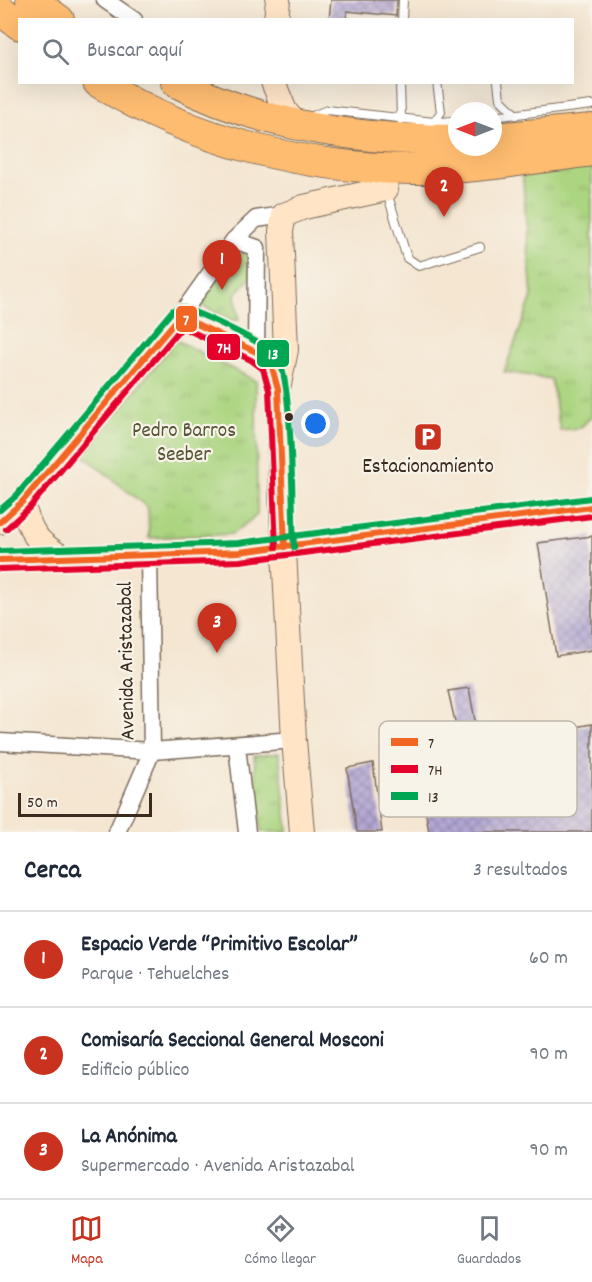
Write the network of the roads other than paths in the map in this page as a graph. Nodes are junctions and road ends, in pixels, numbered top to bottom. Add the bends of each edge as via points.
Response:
1 (31, 0) edge
2 (105, 0) edge
3 (278, 0) edge
4 (403, 0) edge
5 (0, 10) edge
6 (56, 18) edge
7 (131, 18) edge
8 (276, 18) edge
9 (402, 18) edge
10 (18, 24) edge
11 (102, 84) edge
12 (274, 84) edge
13 (400, 84) edge
14 (437, 84) edge
15 (498, 84) edge
16 (193, 85) edge
17 (592, 105) edge
18 (516, 115) junction
19 (502, 116) edge
20 (400, 120) junction
21 (295, 123) junction
22 (592, 129) edge
23 (440, 134) edge
24 (502, 137) edge
25 (592, 151) edge
26 (521, 160) junction
27 (386, 189) junction
28 (284, 215) junction
29 (234, 240) junction
30 (480, 247) dead end
31 (180, 316) junction
32 (256, 352) junction
33 (278, 389) junction
34 (281, 494) junction
35 (22, 502) junction
36 (592, 507) edge
37 (0, 522) edge
38 (285, 547) junction
39 (239, 552) junction
40 (149, 555) junction
41 (64, 558) junction
42 (0, 560) edge
43 (294, 740) junction
44 (0, 742) edge
45 (237, 746) junction
46 (152, 752) junction
47 (117, 832) edge
48 (247, 832) edge
49 (302, 832) edge

1 - 6 highway
2 - 7 street
3 - 8 main road
4 - 9 lane
5 - 10 highway
11 - 26 highway via 192,130 284,155 341,165 421,169
12 - 21 main road via 285,111
13 - 20 lane
14 - 23 lane
15 - 18 lane via 500,99
16 - 21 highway via 247,111
17 - 18 lane
18 - 19 lane
20 - 21 lane via 327,110
20 - 23 lane
20 - 23 lane
21 - 23 highway via 369,136
22 - 24 highway
25 - 26 highway
26 - 27 highway
27 - 28 main road
27 - 30 lane via 407,258 419,266
28 - 29 street via 256,219
28 - 33 main road via 281,231 286,350
29 - 31 street
29 - 32 street via 257,248
31 - 32 main road
31 - 35 main road
32 - 33 main road via 271,364
33 - 34 main road
34 - 38 main road
34 - 39 main road via 269,524
35 - 37 main road
35 - 41 main road via 29,527 43,547
36 - 38 main road
38 - 39 main road
38 - 43 main road
39 - 40 main road
40 - 41 main road
40 - 46 street, Avenida Aristazabal
41 - 42 main road
43 - 45 street
43 - 49 main road
44 - 46 street
45 - 46 street
45 - 48 street
46 - 47 street, Avenida Aristazabal

